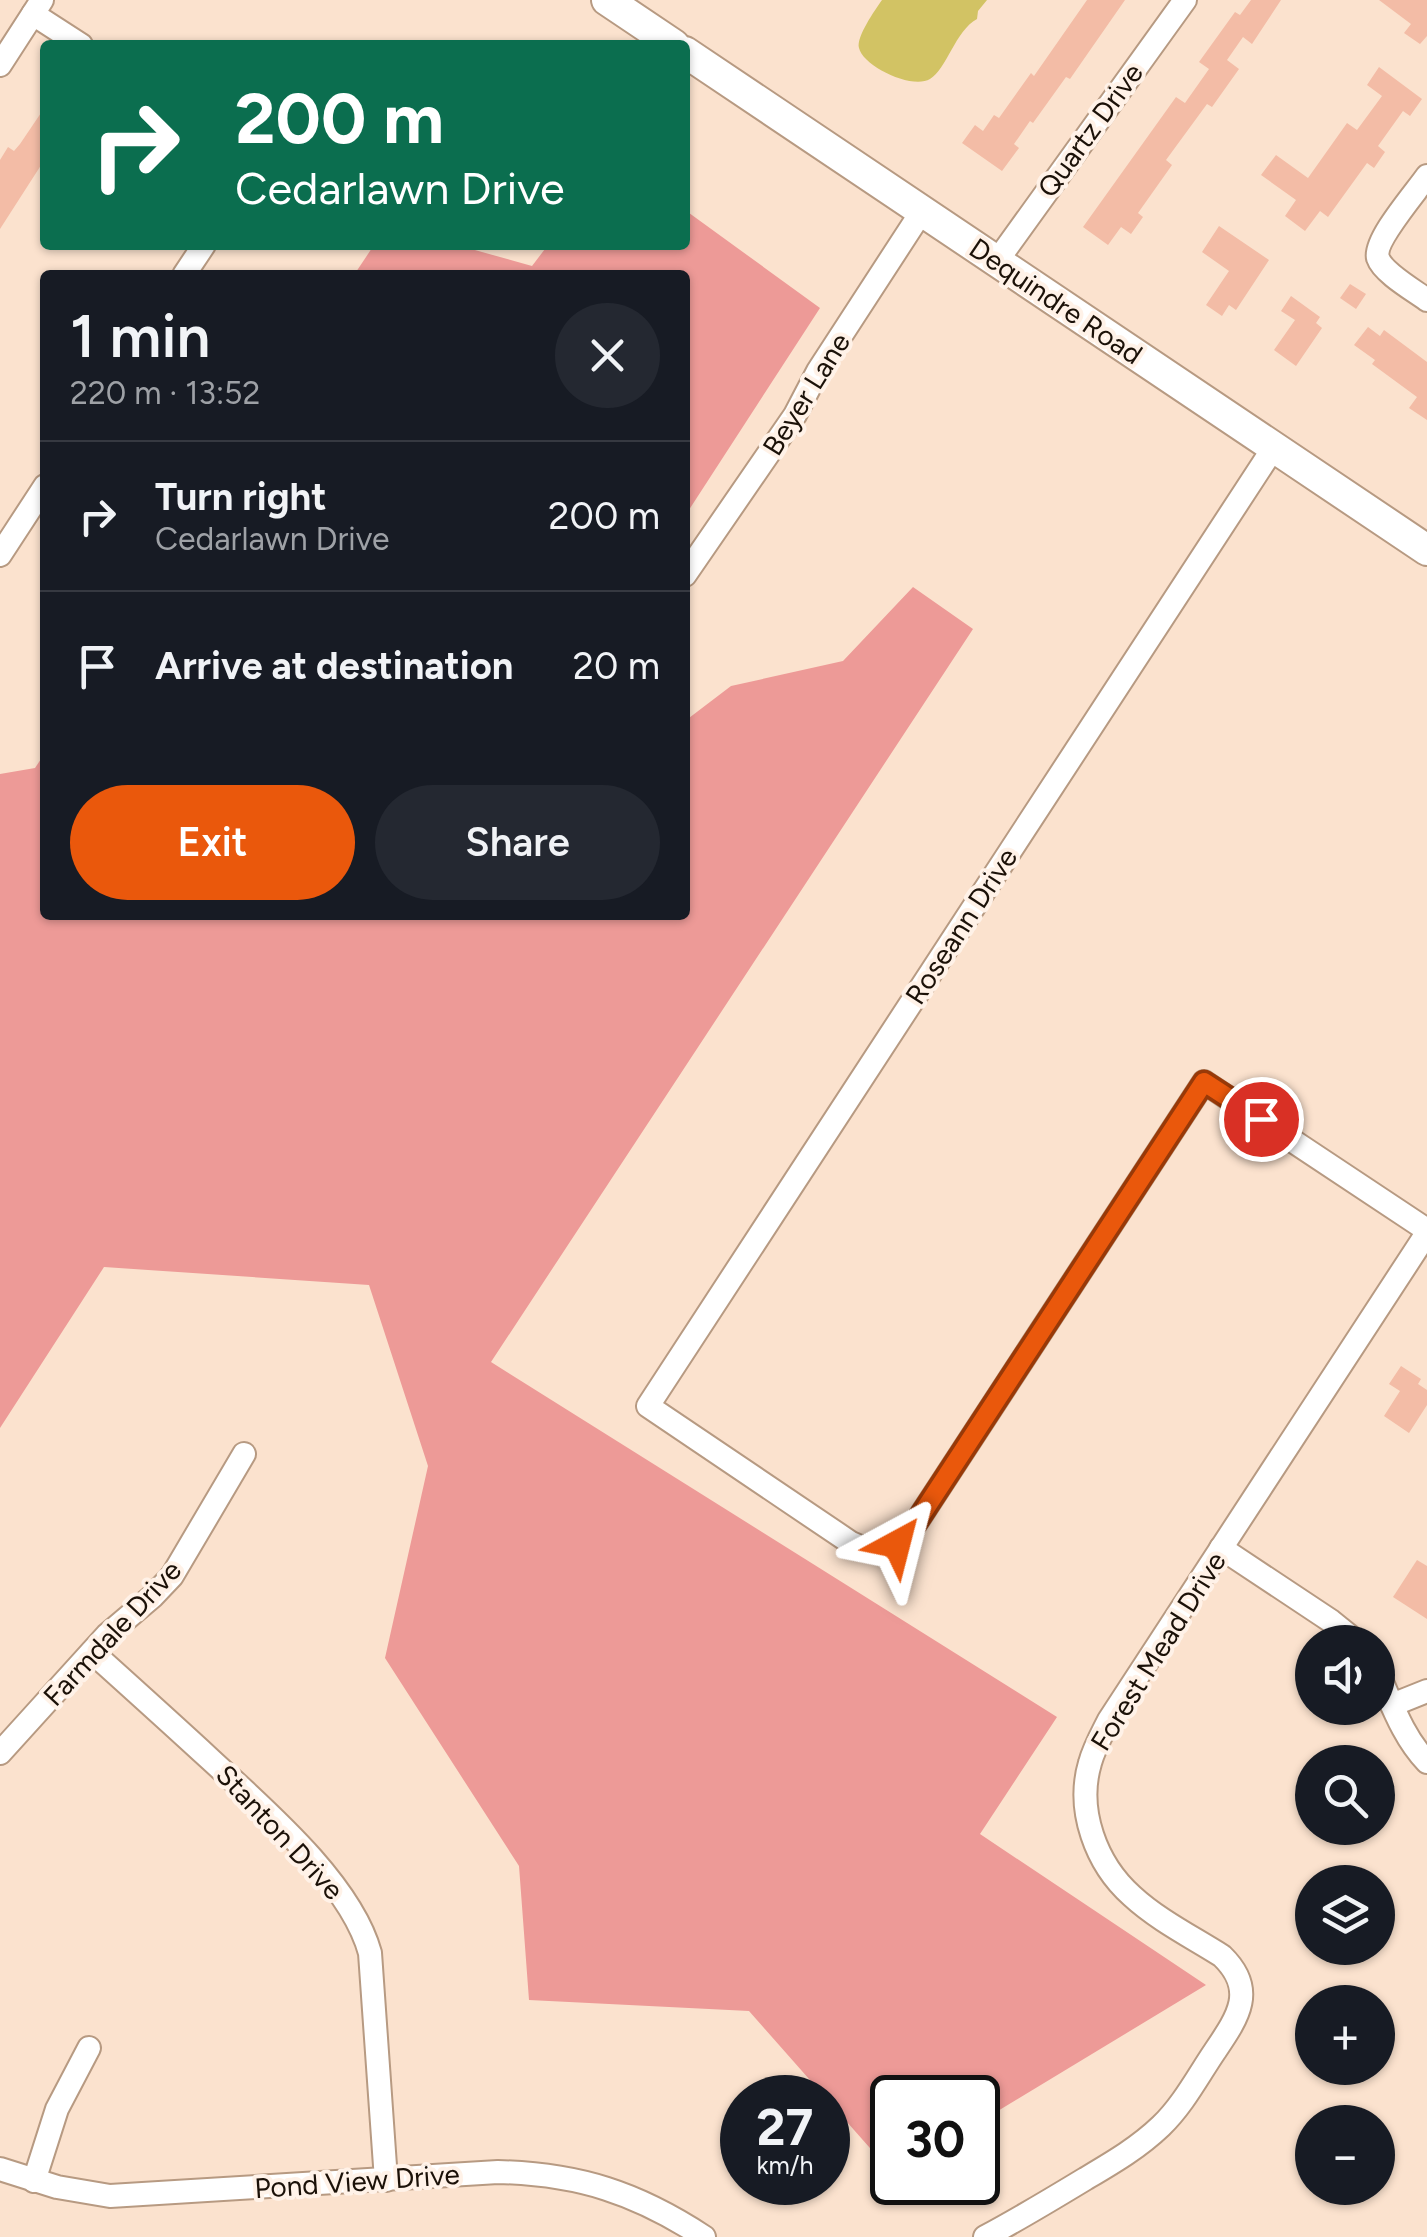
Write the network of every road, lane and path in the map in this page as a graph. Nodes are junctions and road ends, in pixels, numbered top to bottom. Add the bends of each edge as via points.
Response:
1 (607, 0) edge
2 (1185, 0) edge
3 (38, 7) edge
4 (76, 40) edge
5 (667, 40) edge
6 (690, 55) edge
7 (0, 64) edge
8 (1427, 176) edge
9 (922, 210) junction
10 (997, 261) junction
11 (1427, 300) edge
12 (1274, 447) junction
13 (40, 494) edge
14 (1427, 550) edge
15 (0, 555) edge
16 (690, 568) edge
17 (1427, 1232) edge
18 (244, 1454) dead end
19 (1222, 1548) junction
20 (1336, 1625) edge
21 (92, 1652) junction
22 (1427, 1691) edge
23 (1395, 1705) edge
24 (1395, 1712) edge
25 (0, 1753) edge
26 (1427, 1762) edge
27 (89, 2048) dead end
28 (0, 2169) edge
29 (386, 2180) junction
30 (34, 2182) junction
31 (704, 2237) edge
32 (984, 2237) edge

1 - 5 main road
2 - 10 street, Quartz Drive
3 - 4 street
3 - 7 street
6 - 9 main road, Dequindre Road
8 - 11 street via 1378,252 1386,269
9 - 10 main road, Dequindre Road
9 - 16 street, Beyer Lane
10 - 12 main road, Dequindre Road
12 - 14 main road, Dequindre Road
12 - 17 street, Roseann Drive via 648,1406 851,1543 881,1550 897,1544 1204,1082
13 - 15 street
17 - 19 street, Forest Mead Drive
18 - 21 street, Farmdale Drive via 172,1576
19 - 20 street
19 - 32 street, Forest Mead Drive via 1096,1744 1086,1806 1096,1847 1118,1882 1234,1968 1241,1982 1238,2012 1181,2102 1143,2142
21 - 25 street, Farmdale Drive
21 - 29 street, Stanton Drive via 282,1826 357,1918 370,1953
22 - 23 street
24 - 26 street
27 - 30 street via 57,2108
28 - 30 street, Pond View Drive
29 - 30 street, Pond View Drive via 110,2196
29 - 31 street, Pond View Drive via 498,2172 561,2177 638,2200

